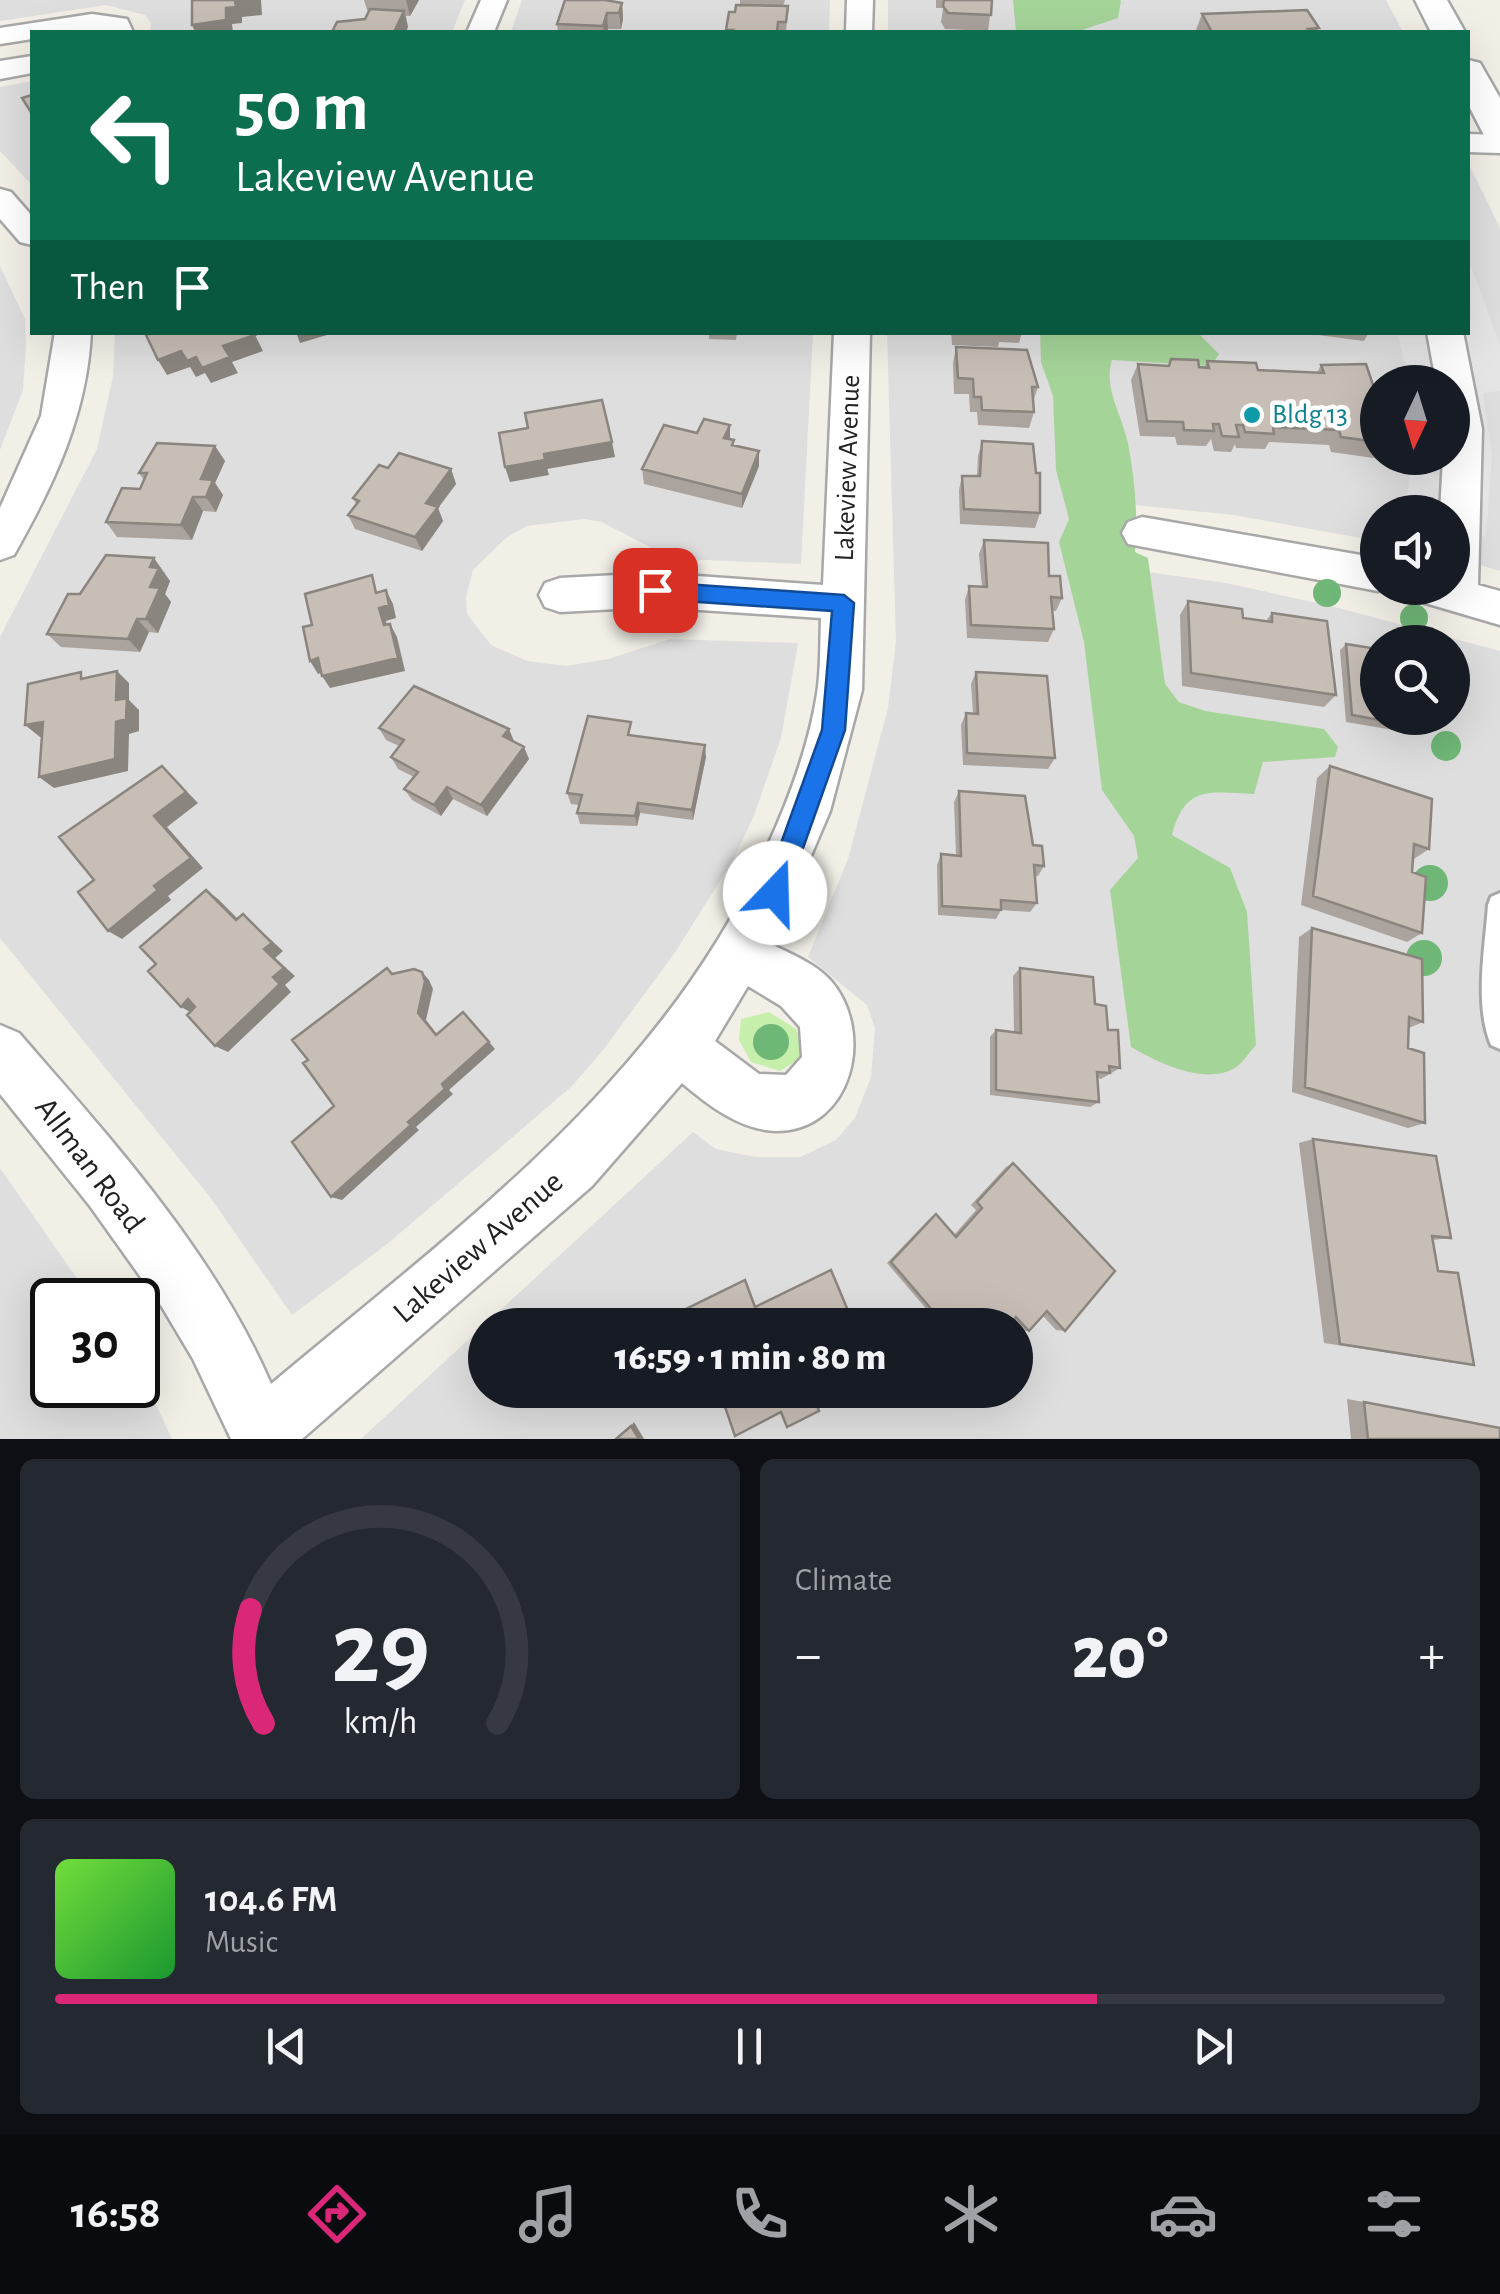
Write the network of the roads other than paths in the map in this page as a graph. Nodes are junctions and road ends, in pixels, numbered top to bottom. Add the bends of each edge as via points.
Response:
1 (494, 0) edge
2 (860, 0) edge
3 (1431, 0) edge
4 (39, 30) edge
5 (118, 30) edge
6 (482, 30) edge
7 (859, 30) edge
8 (1447, 30) edge
9 (30, 31) edge
10 (0, 36) edge
11 (30, 64) edge
12 (0, 70) edge
13 (1470, 74) edge
14 (1500, 133) edge
15 (1470, 143) edge
16 (1500, 144) edge
17 (0, 199) edge
18 (30, 233) edge
19 (74, 335) edge
20 (852, 335) edge
21 (1447, 335) edge
22 (1455, 495) edge
23 (1142, 533) dead end
24 (0, 544) edge
25 (1360, 572) edge
26 (560, 594) dead end
27 (1470, 599) edge
28 (844, 603) junction
29 (1500, 608) edge
30 (1500, 905) edge
31 (743, 956) junction
32 (1500, 1036) edge
33 (681, 1048) junction
34 (0, 1052) edge
35 (262, 1436) edge

1 - 6 street
2 - 7 street
3 - 8 street
4 - 5 street via 92,22
9 - 10 street
11 - 12 street
13 - 14 street
15 - 16 street
17 - 18 street
19 - 24 street via 58,424
20 - 28 street, Lakeview Avenue
21 - 22 street via 1464,429
23 - 25 street
26 - 28 street via 655,590
27 - 29 street
28 - 31 street, Lakeview Avenue via 834,730 775,893
30 - 32 lane
31 - 33 street, Lakeview Avenue
31 - 33 street via 818,1005 828,1050 822,1078 808,1096 781,1106 752,1100
33 - 35 street, Lakeview Avenue via 629,1110 486,1247
34 - 35 street, Allman Road via 174,1277

